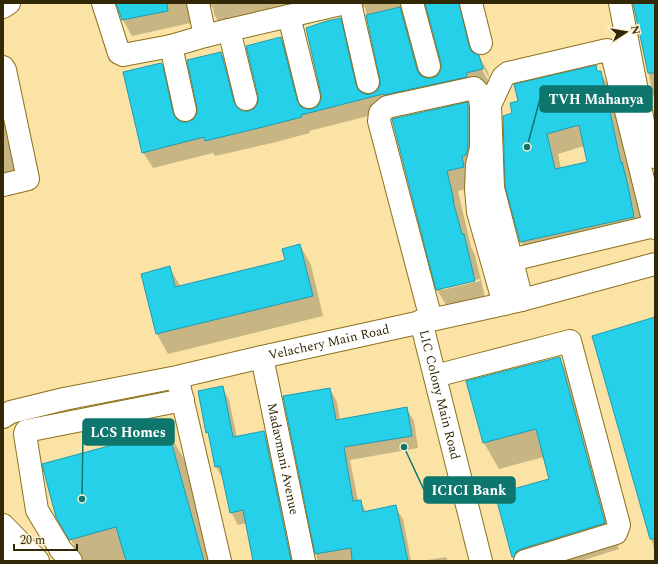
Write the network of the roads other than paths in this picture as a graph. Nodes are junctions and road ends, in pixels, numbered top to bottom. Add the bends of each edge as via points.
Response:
1 (10, 3) edge
2 (103, 3) edge
3 (198, 3) edge
4 (345, 3) edge
5 (350, 3) edge
6 (412, 3) edge
7 (471, 3) edge
8 (620, 3) edge
9 (3, 7) edge
10 (298, 11) edge
11 (229, 30) junction
12 (205, 36) junction
13 (481, 43) dead end
14 (171, 46) junction
15 (429, 66) dead end
16 (3, 67) edge
17 (368, 82) dead end
18 (309, 97) dead end
19 (246, 99) dead end
20 (185, 110) dead end
21 (655, 157) edge
22 (3, 185) edge
23 (655, 227) edge
24 (511, 260) junction
25 (655, 264) edge
26 (513, 302) junction
27 (426, 320) junction
28 (262, 357) junction
29 (435, 376) junction
30 (177, 377) junction
31 (182, 400) junction
32 (3, 416) edge
33 (3, 525) edge
34 (3, 551) edge
35 (13, 561) edge
36 (38, 561) edge
37 (71, 561) edge
38 (220, 561) edge
39 (304, 561) edge
40 (481, 561) edge
41 (525, 561) edge

1 - 9 street
2 - 14 street via 119,52 123,55
3 - 12 street
4 - 10 street
5 - 17 street
6 - 15 street
7 - 13 street
8 - 21 street via 649,153
10 - 11 street
10 - 18 street
11 - 12 street
11 - 19 street
12 - 14 street
14 - 20 street
16 - 22 street via 28,179
23 - 24 street
23 - 24 street via 612,54 607,50 554,62 508,73 502,77 490,106 493,188
24 - 26 street
25 - 26 street, Velachery Main Road
26 - 27 street, Velachery Main Road
26 - 27 street, LIC Colony Main Road via 478,212 476,188 481,148 481,106 479,93 474,88 387,107 380,113 379,121
27 - 28 street, Velachery Main Road
27 - 29 street, LIC Colony Main Road
28 - 30 street, Velachery Main Road
28 - 39 street, Madavmani Avenue
29 - 40 street, LIC Colony Main Road
29 - 41 street via 570,341 619,525 616,533
30 - 31 street
30 - 32 street, Velachery Main Road via 64,399
31 - 37 street via 26,431 37,510 61,550
31 - 38 street
33 - 36 street
34 - 35 street

